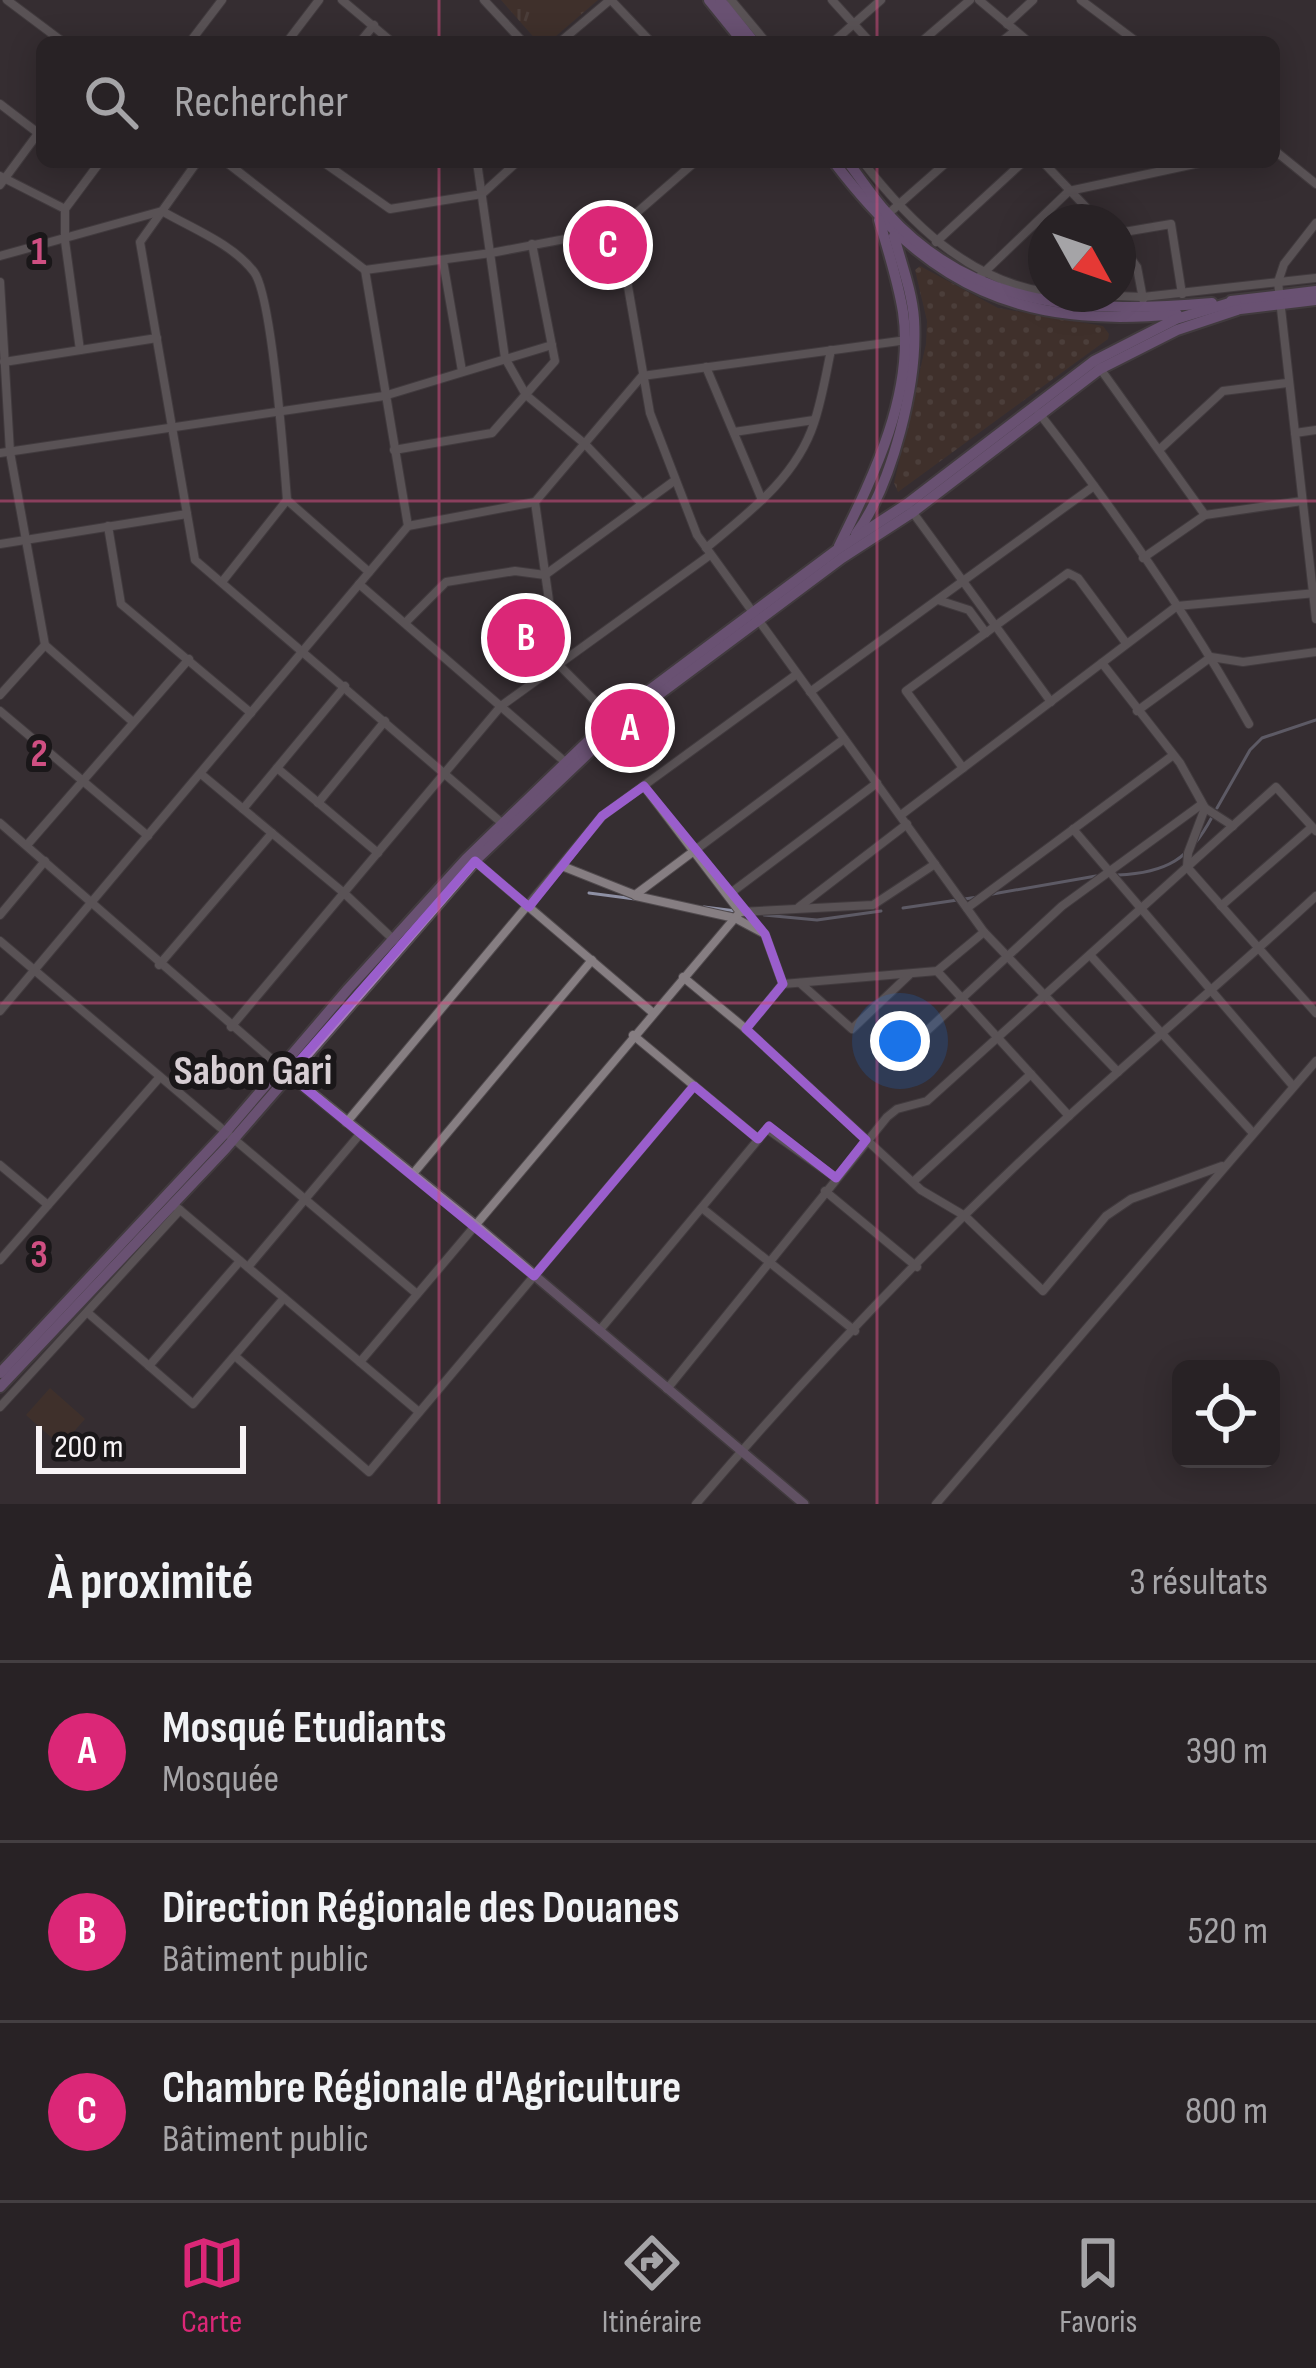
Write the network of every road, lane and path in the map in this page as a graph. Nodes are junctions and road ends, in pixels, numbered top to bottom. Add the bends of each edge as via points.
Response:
1 (222, 0) edge
2 (319, 0) edge
3 (342, 0) edge
4 (484, 0) edge
5 (611, 0) edge
6 (710, 0) edge
7 (721, 0) edge
8 (731, 0) edge
9 (832, 0) edge
10 (881, 0) edge
11 (970, 0) edge
12 (980, 0) edge
13 (1034, 0) edge
14 (1086, 1) edge
15 (12, 2) edge
16 (854, 24) junction
17 (374, 25) junction
18 (1011, 27) junction
19 (1122, 30) junction
20 (55, 36) edge
21 (195, 36) edge
22 (292, 36) edge
23 (365, 36) edge
24 (386, 36) edge
25 (517, 36) edge
26 (567, 36) edge
27 (644, 36) edge
28 (738, 36) edge
29 (749, 36) edge
30 (761, 36) edge
31 (840, 36) edge
32 (865, 36) edge
33 (928, 36) edge
34 (1005, 36) edge
35 (1022, 36) edge
36 (1118, 36) edge
37 (1130, 36) edge
38 (0, 104) edge
39 (36, 127) edge
40 (36, 135) edge
41 (1280, 155) edge
42 (95, 168) edge
43 (193, 168) edge
44 (234, 168) edge
45 (335, 168) edge
46 (478, 168) edge
47 (510, 168) edge
48 (688, 168) edge
49 (840, 168) edge
50 (853, 168) edge
51 (870, 168) edge
52 (940, 168) edge
53 (1016, 168) edge
54 (1048, 168) edge
55 (1164, 168) edge
56 (2, 180) edge
57 (1316, 184) edge
58 (1069, 191) junction
59 (482, 194) junction
60 (1082, 204) edge
61 (65, 208) junction
62 (162, 211) junction
63 (888, 212) junction
64 (1316, 223) edge
65 (618, 229) junction
66 (893, 232) junction
67 (1136, 233) edge
68 (64, 241) junction
69 (532, 244) junction
70 (928, 249) junction
71 (491, 253) junction
72 (0, 256) edge
73 (443, 261) junction
74 (1136, 264) edge
75 (365, 270) junction
76 (1316, 278) edge
77 (977, 279) junction
78 (0, 282) edge
79 (1278, 282) junction
80 (1028, 289) edge
81 (1316, 295) edge
82 (1280, 300) junction
83 (1136, 301) edge
84 (1144, 302) junction
85 (1187, 304) junction
86 (1237, 305) junction
87 (157, 338) junction
88 (909, 339) junction
89 (552, 346) junction
90 (80, 350) junction
91 (831, 350) junction
92 (505, 358) junction
93 (2, 362) edge
94 (1097, 365) junction
95 (706, 367) junction
96 (462, 371) junction
97 (642, 376) junction
98 (1287, 383) junction
99 (526, 394) junction
100 (384, 396) junction
101 (280, 412) junction
102 (1038, 412) junction
103 (815, 420) junction
104 (172, 428) junction
105 (1316, 430) edge
106 (734, 433) junction
107 (1294, 434) junction
108 (585, 444) junction
109 (394, 450) junction
110 (1159, 450) junction
111 (5, 452) edge
112 (674, 481) junction
113 (1094, 486) junction
114 (287, 500) junction
115 (762, 500) junction
116 (869, 501) junction
117 (1302, 501) junction
118 (535, 502) junction
119 (642, 504) junction
120 (910, 508) junction
121 (896, 512) junction
122 (188, 514) junction
123 (1205, 514) junction
124 (108, 526) junction
125 (407, 526) junction
126 (853, 539) junction
127 (26, 540) junction
128 (0, 544) edge
129 (708, 552) junction
130 (840, 553) junction
131 (1143, 558) junction
132 (369, 572) junction
133 (545, 575) junction
134 (964, 580) junction
135 (222, 582) junction
136 (359, 584) junction
137 (1315, 593) edge
138 (936, 600) junction
139 (980, 602) junction
140 (1177, 606) junction
141 (969, 610) junction
142 (754, 616) junction
143 (1316, 619) edge
144 (405, 623) junction
145 (997, 626) junction
146 (986, 633) junction
147 (1127, 644) junction
148 (45, 645) junction
149 (303, 650) junction
150 (1316, 652) edge
151 (1211, 656) junction
152 (189, 659) junction
153 (1102, 663) junction
154 (558, 664) junction
155 (796, 674) junction
156 (345, 686) junction
157 (810, 692) junction
158 (0, 695) edge
159 (1051, 701) junction
160 (501, 706) junction
161 (0, 711) edge
162 (1137, 711) junction
163 (251, 713) junction
164 (386, 721) junction
165 (133, 722) junction
166 (615, 722) junction
167 (1249, 724) dead end
168 (844, 739) junction
169 (1172, 756) junction
170 (564, 761) junction
171 (277, 768) junction
172 (963, 768) junction
173 (446, 773) junction
174 (200, 774) junction
175 (83, 782) junction
176 (877, 783) junction
177 (644, 786) junction
178 (318, 803) junction
179 (1203, 806) junction
180 (243, 809) junction
181 (904, 820) junction
182 (0, 823) edge
183 (505, 825) junction
184 (1233, 826) junction
185 (1073, 829) junction
186 (1314, 829) edge
187 (272, 832) junction
188 (148, 836) junction
189 (27, 845) junction
190 (693, 849) junction
191 (378, 854) junction
192 (45, 861) junction
193 (475, 861) junction
194 (935, 864) junction
195 (562, 866) junction
196 (1187, 867) junction
197 (1110, 872) junction
198 (454, 880) junction
199 (344, 893) junction
200 (635, 895) junction
201 (728, 895) junction
202 (1316, 896) edge
203 (89, 903) junction
204 (1221, 906) junction
205 (529, 907) junction
206 (967, 908) junction
207 (796, 909) junction
208 (1142, 909) junction
209 (0, 915) edge
210 (738, 915) junction
211 (984, 932) junction
212 (0, 941) edge
213 (396, 942) junction
214 (1259, 949) junction
215 (1090, 955) junction
216 (1007, 957) junction
217 (592, 960) junction
218 (159, 965) junction
219 (34, 971) junction
220 (937, 971) junction
221 (910, 974) junction
222 (682, 977) junction
223 (800, 983) junction
224 (783, 984) junction
225 (1211, 990) junction
226 (1045, 996) junction
227 (962, 998) junction
228 (0, 1011) edge
229 (652, 1012) junction
230 (1316, 1013) edge
231 (231, 1028) junction
232 (746, 1029) junction
233 (1162, 1034) junction
234 (633, 1035) junction
235 (998, 1037) junction
236 (904, 1051) dead end
237 (1316, 1060) edge
238 (284, 1071) junction
239 (1118, 1072) junction
240 (1031, 1075) junction
241 (159, 1078) junction
242 (694, 1086) junction
243 (1294, 1086) junction
244 (1070, 1116) junction
245 (346, 1123) junction
246 (1252, 1132) junction
247 (360, 1134) junction
248 (228, 1138) junction
249 (758, 1139) junction
250 (866, 1140) junction
251 (0, 1166) edge
252 (1222, 1166) junction
253 (412, 1175) junction
254 (836, 1178) junction
255 (913, 1182) junction
256 (825, 1191) junction
257 (304, 1201) junction
258 (48, 1205) junction
259 (177, 1207) junction
260 (701, 1208) junction
261 (965, 1216) junction
262 (476, 1226) junction
263 (141, 1232) junction
264 (0, 1260) edge
265 (769, 1262) junction
266 (244, 1264) junction
267 (917, 1267) junction
268 (534, 1276) junction
269 (417, 1294) junction
270 (284, 1298) junction
271 (88, 1313) junction
272 (599, 1331) junction
273 (855, 1331) junction
274 (235, 1356) junction
275 (360, 1362) junction
276 (149, 1366) junction
277 (0, 1373) edge
278 (0, 1387) edge
279 (666, 1390) junction
280 (0, 1407) edge
281 (419, 1412) junction
282 (742, 1451) junction
283 (696, 1504) edge
284 (804, 1504) edge
285 (936, 1504) edge

1 - 21 street
2 - 22 street
3 - 17 street
4 - 25 street
5 - 26 street
5 - 27 street
6 - 28 main road
7 - 29 main road
8 - 30 street
9 - 16 street
10 - 16 street
11 - 33 street
12 - 18 street
13 - 18 street
14 - 19 street
15 - 20 street
16 - 31 street
16 - 32 street
17 - 23 street
17 - 24 street
18 - 34 street
18 - 35 street
19 - 36 street
19 - 37 street
38 - 39 street
40 - 56 street
41 - 57 street
42 - 61 street
43 - 62 street
44 - 75 street
45 - 59 street via 390,209
46 - 59 street
47 - 59 street
48 - 65 street
49 - 63 main road
50 - 63 main road
51 - 63 street
52 - 63 street
53 - 70 street
54 - 58 street
55 - 58 street
56 - 61 street
58 - 60 street
58 - 77 street
59 - 71 street
61 - 68 street
62 - 68 street
62 - 87 street via 140,242
62 - 101 street via 241,258 258,277
63 - 66 main road
63 - 70 main road
63 - 88 main road
64 - 79 street
65 - 69 street
65 - 97 street
66 - 70 main road
66 - 88 main road via 914,313
67 - 85 street via 1171,224
68 - 72 street
68 - 90 street
69 - 71 street
69 - 89 street
70 - 77 main road
71 - 73 street
71 - 92 street
73 - 75 street
73 - 96 street
74 - 84 street
75 - 100 street
76 - 79 street
77 - 80 street
77 - 84 main road via 1074,307
77 - 85 main road via 1028,307 1074,316 1125,318
78 - 93 street
79 - 82 street
79 - 85 street
81 - 82 main road
82 - 86 main road
82 - 98 street
83 - 84 street
84 - 85 main road
85 - 86 main road
85 - 94 main road
86 - 94 main road
87 - 90 street
87 - 104 street
88 - 91 street
88 - 116 main road via 908,390
89 - 92 street
89 - 99 street via 555,361
90 - 93 street
91 - 95 street
91 - 103 street
92 - 96 street
92 - 99 street
93 - 111 street
94 - 102 main road
94 - 110 street
95 - 97 street
95 - 106 street
96 - 100 street
97 - 108 street
97 - 112 street
98 - 107 street
98 - 110 street via 1223,392
99 - 108 street
99 - 109 street via 492,433
100 - 101 street
100 - 109 street
101 - 104 street
101 - 114 street
102 - 113 street
102 - 120 main road
103 - 106 street
103 - 115 street via 791,468
104 - 111 street
104 - 122 street
105 - 107 street
106 - 115 street
107 - 117 street
108 - 118 street
108 - 119 street
109 - 125 street
110 - 123 street
111 - 127 street
112 - 119 street
112 - 129 street
113 - 131 street
113 - 134 street
114 - 132 street
114 - 135 street
115 - 129 street
116 - 121 main road
116 - 126 main road
116 - 130 main road
117 - 123 street
117 - 137 street
118 - 125 street
118 - 133 street
119 - 133 street
120 - 121 main road
120 - 130 main road
120 - 134 street
121 - 126 main road
122 - 124 street
122 - 135 street via 196,560
123 - 131 street
124 - 127 street
124 - 152 street via 122,604
125 - 132 street
126 - 130 main road
127 - 128 street
127 - 148 street
129 - 142 street
129 - 154 street
130 - 142 main road
130 - 142 main road
131 - 140 street
132 - 136 street
133 - 144 street via 446,581
133 - 154 street
134 - 138 street
134 - 139 street
135 - 149 street
136 - 144 street
136 - 149 street
137 - 140 street
137 - 143 street
138 - 141 street
138 - 157 street
139 - 141 street
139 - 145 street
140 - 147 street
140 - 151 street
141 - 146 street
142 - 155 street
142 - 166 main road
144 - 160 street
145 - 146 street
145 - 147 street via 1074,574
145 - 159 street
146 - 172 street via 907,691
147 - 153 street
148 - 158 street
148 - 165 street
149 - 156 street
149 - 163 street
150 - 151 street via 1243,662
151 - 162 street
151 - 167 street
152 - 163 street
152 - 165 street
153 - 159 street
153 - 162 street
154 - 160 street
154 - 166 street
155 - 157 street
155 - 177 street
156 - 164 street
156 - 171 street
157 - 168 street
159 - 172 street
160 - 170 street
160 - 173 street
161 - 175 street
162 - 169 street
163 - 174 street
164 - 173 street
164 - 178 street
165 - 175 street
166 - 170 main road
166 - 183 main road
168 - 176 street
168 - 190 street
169 - 179 street
169 - 185 street
170 - 183 main road
171 - 178 street
171 - 180 street
172 - 181 street
173 - 183 street
173 - 191 street
174 - 180 street
174 - 188 street
175 - 188 street
175 - 189 street
176 - 181 street
176 - 201 street
177 - 190 street
177 - 195 street via 602,816
178 - 191 street
179 - 184 street
179 - 196 street
179 - 197 street
180 - 187 street
181 - 194 street
181 - 207 street
182 - 189 street
183 - 193 main road
183 - 198 main road
184 - 186 street via 1276,787
184 - 196 street
185 - 197 street
185 - 206 street
186 - 204 street
187 - 199 street
187 - 218 street
188 - 203 street
189 - 192 street
190 - 200 street
190 - 201 street
191 - 199 street
192 - 203 street
192 - 209 street
193 - 198 main road
193 - 205 street
194 - 206 street
194 - 207 street via 873,905
195 - 200 street
195 - 205 street
196 - 204 street
196 - 208 street
197 - 208 street
197 - 216 street
198 - 213 main road
199 - 213 street
199 - 231 street
200 - 210 street
201 - 210 street
202 - 214 street
203 - 218 street
203 - 219 street
204 - 214 street
205 - 217 street
205 - 245 street
206 - 211 street
207 - 210 street
208 - 215 street
208 - 225 street
210 - 222 street
210 - 224 street via 765,934
211 - 216 street
211 - 220 street
212 - 219 street
213 - 238 main road
214 - 225 street
214 - 230 street
215 - 226 street
215 - 233 street
216 - 226 street
216 - 227 street
217 - 229 street
217 - 253 street
218 - 231 street
219 - 228 street
219 - 241 street
220 - 221 street
220 - 227 street
221 - 223 street
221 - 223 street via 852,1028
222 - 229 street
222 - 232 street
223 - 224 street
224 - 232 street
225 - 233 street
225 - 243 street
226 - 235 street
226 - 239 street
227 - 235 street
227 - 236 street
229 - 234 street
231 - 238 street
232 - 250 street
233 - 239 street
233 - 246 street
234 - 242 street
234 - 262 street
235 - 240 street
235 - 250 street via 927,1101 897,1108
237 - 243 street
238 - 245 street
238 - 248 main road
239 - 244 street
240 - 244 street
240 - 255 street
241 - 248 street
241 - 258 street
242 - 249 street
242 - 268 street
243 - 246 street
244 - 261 street
245 - 247 street
246 - 252 street
247 - 253 street
247 - 257 street
248 - 257 street
248 - 259 main road
248 - 263 main road
249 - 254 street via 776,1131
249 - 260 street
250 - 254 street
250 - 255 street
251 - 258 street
252 - 261 street via 1106,1216 1043,1292
252 - 285 street
253 - 262 street
254 - 256 street
255 - 261 street
256 - 265 street
256 - 267 street
257 - 266 street
257 - 269 street
258 - 264 street
259 - 263 main road
259 - 266 street
259 - 271 street
260 - 265 street
260 - 272 street
261 - 267 street
262 - 268 street
262 - 269 street
263 - 277 main road
263 - 278 main road
265 - 273 street
265 - 279 street
266 - 270 street
266 - 276 street
267 - 273 street
268 - 272 street
268 - 281 street
269 - 275 street
270 - 274 street
270 - 275 street
271 - 276 street
271 - 280 street
272 - 279 street
273 - 282 street
274 - 276 street via 193,1404
274 - 281 street via 369,1472
275 - 281 street
279 - 282 street
282 - 283 street
282 - 284 street

